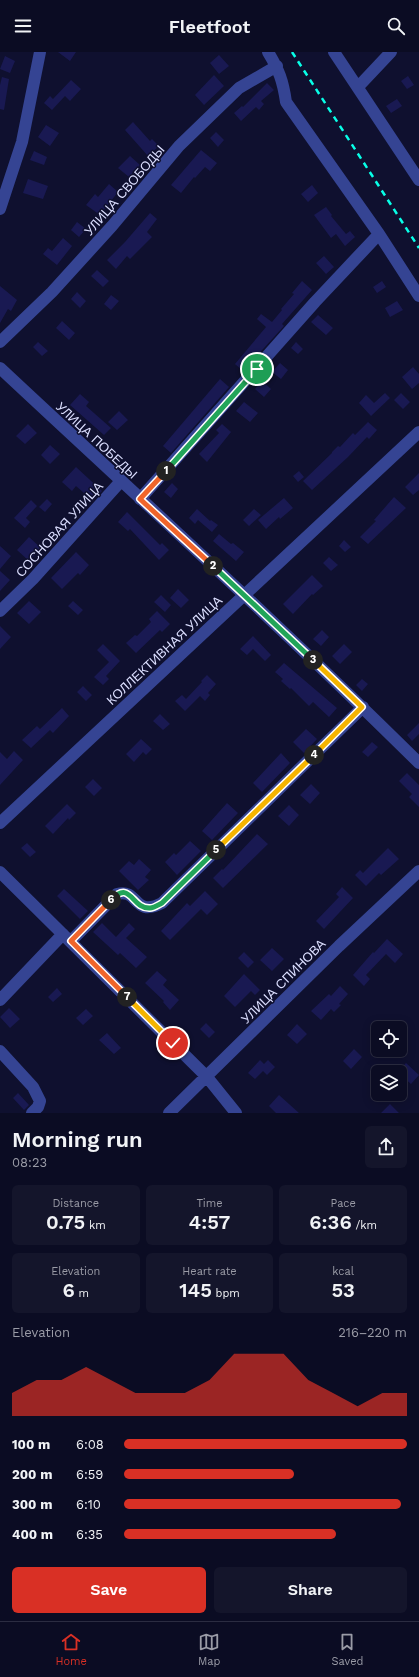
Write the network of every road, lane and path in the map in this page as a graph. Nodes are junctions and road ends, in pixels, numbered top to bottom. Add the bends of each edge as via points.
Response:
1 (40, 52) edge
2 (268, 52) edge
3 (334, 52) edge
4 (391, 52) edge
5 (277, 66) junction
6 (358, 87) junction
7 (419, 180) edge
8 (0, 209) edge
9 (379, 234) junction
10 (419, 296) edge
11 (0, 342) edge
12 (0, 368) edge
13 (419, 432) edge
14 (121, 481) junction
15 (140, 499) junction
16 (244, 595) junction
17 (0, 612) edge
18 (362, 707) junction
19 (419, 763) edge
20 (0, 823) edge
21 (419, 871) edge
22 (0, 872) edge
23 (67, 937) junction
24 (0, 1000) edge
25 (0, 1051) edge
26 (207, 1076) junction
27 (32, 1113) edge
28 (169, 1113) edge
29 (236, 1113) edge

1 - 8 street via 22,142
2 - 5 street
3 - 6 street
4 - 6 street
5 - 9 street via 284,82 286,102
5 - 11 street, УЛИЦА СВОБОДЫ via 239,88 179,146 52,292
6 - 7 street
9 - 10 street
9 - 15 street
12 - 14 street, УЛИЦА ПОБЕДЫ
13 - 16 street, КОЛЛЕКТИВНАЯ УЛИЦА
14 - 15 street, УЛИЦА ПОБЕДЫ
14 - 17 street, СОСНОВАЯ УЛИЦА
15 - 16 street, УЛИЦА ПОБЕДЫ
16 - 18 street, УЛИЦА ПОБЕДЫ
16 - 20 street, КОЛЛЕКТИВНАЯ УЛИЦА
18 - 19 street, УЛИЦА ПОБЕДЫ
18 - 23 street via 162,903 152,908 142,907 128,894 117,894
21 - 26 street, УЛИЦА СПИНОВА via 338,946
22 - 23 street
23 - 24 street
23 - 26 street
25 - 27 street via 33,1087 40,1101
26 - 28 street, УЛИЦА СПИНОВА
26 - 29 street

